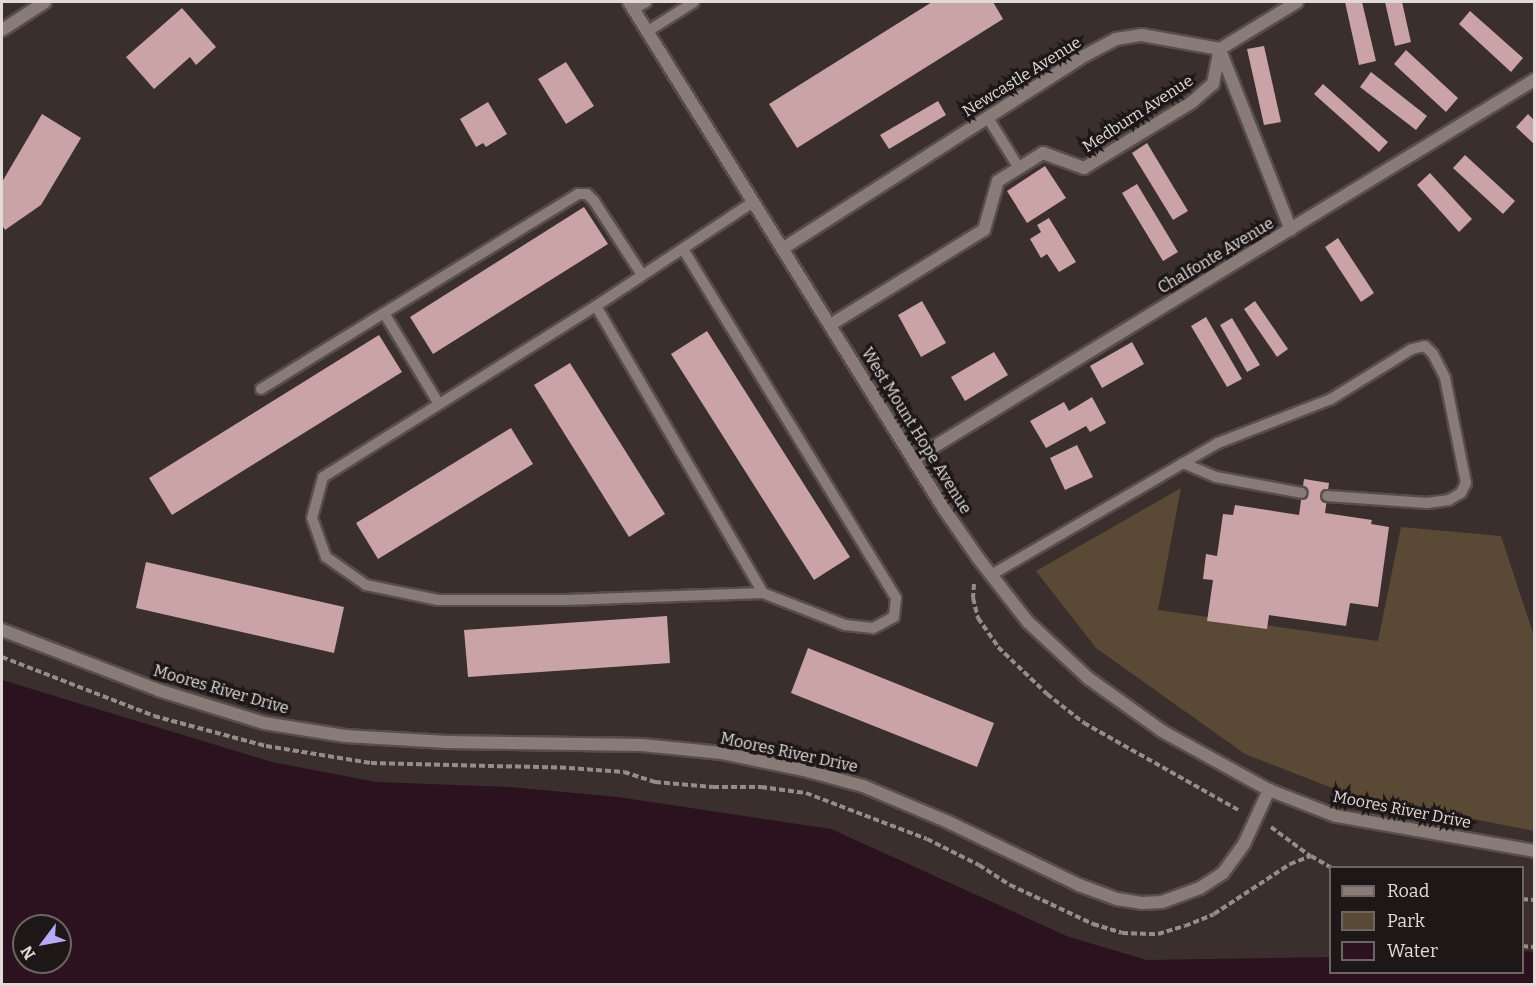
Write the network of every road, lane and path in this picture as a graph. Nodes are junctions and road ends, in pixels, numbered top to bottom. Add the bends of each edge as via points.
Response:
1 (45, 2) edge
2 (646, 2) edge
3 (694, 2) edge
4 (1297, 2) edge
5 (631, 5) edge
6 (2, 30) edge
7 (648, 31) junction
8 (1220, 49) junction
9 (1534, 80) edge
10 (988, 118) junction
11 (1019, 168) junction
12 (753, 202) junction
13 (1291, 230) junction
14 (683, 249) junction
15 (782, 249) junction
16 (642, 275) junction
17 (596, 306) junction
18 (384, 313) junction
19 (830, 325) junction
20 (261, 388) dead end
21 (439, 404) junction
22 (914, 459) junction
23 (1183, 463) junction
24 (1302, 493) dead end
25 (1327, 496) dead end
26 (978, 558) junction
27 (991, 575) junction
28 (763, 593) junction
29 (2, 630) edge
30 (2, 657) edge
31 (1269, 790) junction
32 (1255, 820) junction
33 (1534, 851) edge
34 (1311, 856) junction
35 (1330, 866) edge

1 - 6 street
2 - 5 lane
3 - 7 lane
4 - 8 street
5 - 7 street, West Mount Hope Avenue
7 - 12 street, West Mount Hope Avenue
8 - 10 street, Newcastle Avenue via 1142,35 1116,39
8 - 11 street, Medburn Avenue via 1213,84 1192,102 1084,168 1043,153
8 - 13 street
9 - 13 street, Chalfonte Avenue
10 - 11 lane
10 - 15 street, Newcastle Avenue
11 - 19 street, Medburn Avenue via 998,182 984,230
12 - 14 lane
12 - 15 street, West Mount Hope Avenue
13 - 22 street, Chalfonte Avenue
14 - 16 lane
14 - 28 lane via 896,598 894,617 873,628 845,626
15 - 19 street, West Mount Hope Avenue
16 - 17 lane
16 - 18 lane via 594,201 587,194 578,194
17 - 21 lane
17 - 28 lane
18 - 20 lane
18 - 21 lane
19 - 22 street, West Mount Hope Avenue
21 - 28 lane via 323,477 312,518 326,557 366,585 438,600
22 - 26 street, West Mount Hope Avenue
23 - 24 lane via 1216,477
23 - 25 lane via 1218,443 1331,399 1412,349 1425,346 1445,378 1466,483 1461,493 1449,500 1427,503
23 - 27 lane
26 - 27 street, West Mount Hope Avenue
26 - 32 path via 973,598 978,618 998,647 1047,694 1084,723
27 - 31 street, West Mount Hope Avenue via 1028,622 1088,678 1162,731
29 - 32 street, Moores River Drive via 158,690 264,723 345,736 642,746 722,753 804,770 863,786 1079,885 1134,902 1162,902 1200,888 1223,873
30 - 34 path via 154,716 278,748 370,763 624,772 655,782 806,793 927,839 1010,885 1093,924 1122,933 1158,933 1185,926 1214,914 1275,872
31 - 32 street, Moores River Drive
31 - 33 street, Moores River Drive via 1336,816
32 - 34 path via 1280,831
34 - 35 path

